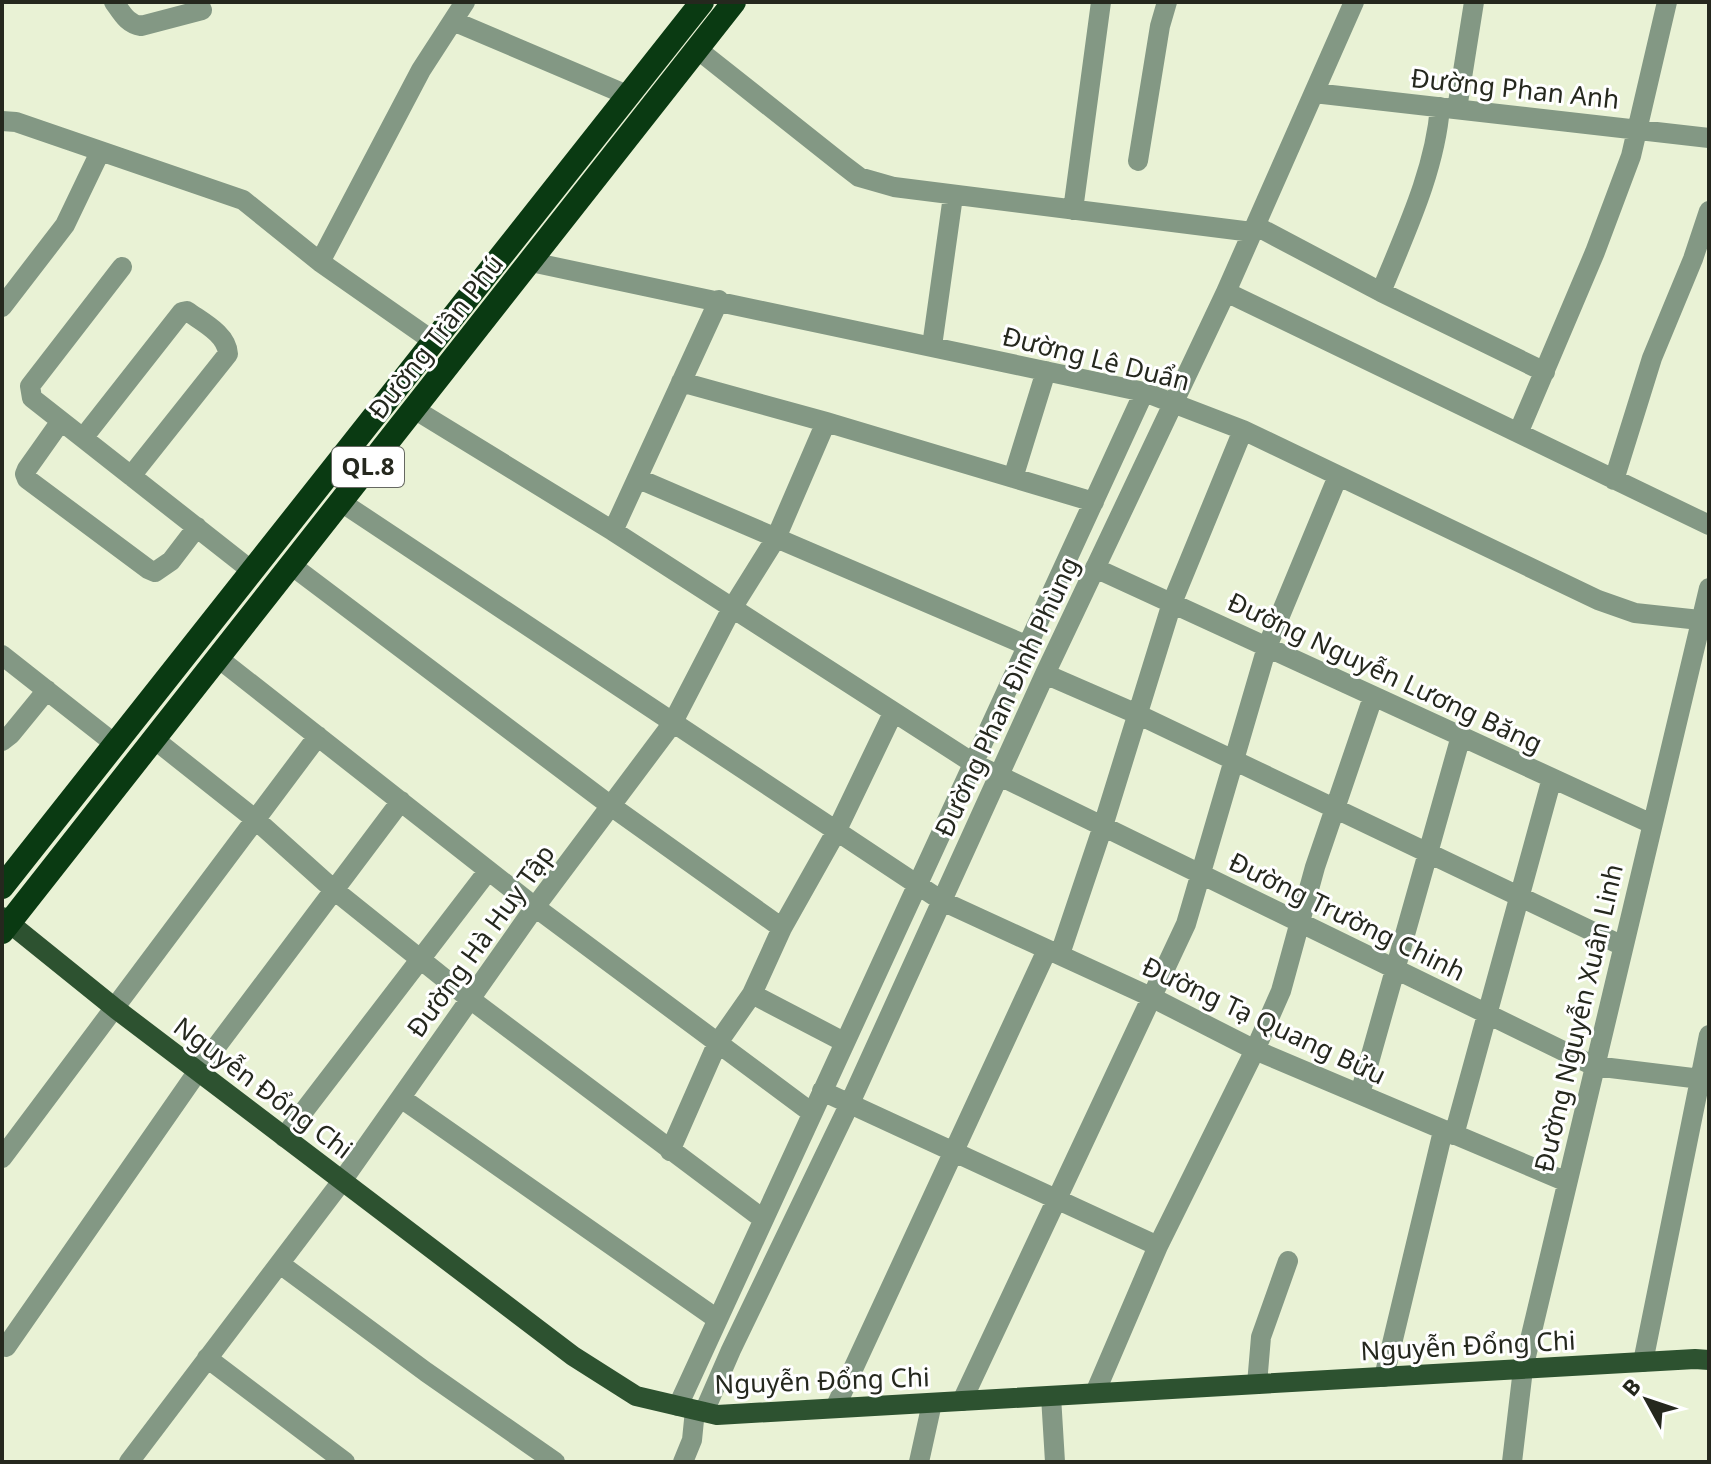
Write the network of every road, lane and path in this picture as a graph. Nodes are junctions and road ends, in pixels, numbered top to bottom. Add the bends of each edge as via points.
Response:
1 (114, 2) edge
2 (465, 2) edge
3 (702, 2) edge
4 (734, 2) edge
5 (1101, 2) edge
6 (1167, 2) edge
7 (1354, 2) edge
8 (1474, 2) edge
9 (1667, 2) edge
10 (186, 9) edge
11 (453, 21) junction
12 (697, 49) junction
13 (1314, 93) junction
14 (627, 95) junction
15 (1448, 108) junction
16 (2, 121) edge
17 (1639, 129) junction
18 (1709, 138) edge
19 (100, 152) junction
20 (1138, 161) dead end
21 (953, 196) junction
22 (1073, 210) junction
23 (1709, 211) edge
24 (1254, 229) junction
25 (320, 262) junction
26 (531, 262) junction
27 (122, 267) dead end
28 (1226, 292) junction
29 (1381, 292) junction
30 (719, 300) junction
31 (2, 307) edge
32 (433, 341) junction
33 (932, 346) junction
34 (1046, 371) junction
35 (1545, 372) junction
36 (681, 382) junction
37 (1144, 392) junction
38 (1174, 403) junction
39 (414, 409) junction
40 (61, 421) junction
41 (826, 422) junction
42 (1243, 430) junction
43 (1519, 431) junction
44 (83, 438) junction
45 (131, 476) junction
46 (1338, 476) junction
47 (1013, 478) junction
48 (639, 479) junction
49 (1614, 480) junction
50 (341, 502) junction
51 (1094, 502) junction
52 (1709, 525) edge
53 (197, 527) junction
54 (613, 531) junction
55 (776, 538) junction
56 (291, 565) junction
57 (1095, 568) junction
58 (252, 571) junction
59 (1709, 588) edge
60 (272, 589) junction
61 (1172, 603) junction
62 (731, 610) junction
63 (1705, 620) edge
64 (1028, 646) junction
65 (1267, 647) junction
66 (2, 655) edge
67 (218, 658) junction
68 (1045, 674) junction
69 (47, 690) junction
70 (1373, 697) junction
71 (893, 713) junction
72 (1137, 714) junction
73 (672, 724) junction
74 (318, 736) junction
75 (1461, 736) junction
76 (154, 739) junction
77 (2, 741) edge
78 (115, 744) junction
79 (1233, 759) junction
80 (973, 763) junction
81 (999, 776) junction
82 (1552, 778) junction
83 (401, 801) junction
84 (611, 806) junction
85 (1333, 809) junction
86 (256, 820) junction
87 (1652, 824) junction
88 (1103, 826) junction
89 (836, 832) junction
90 (1427, 852) junction
91 (488, 871) junction
92 (1200, 874) junction
93 (917, 884) junction
94 (2, 887) edge
95 (334, 890) junction
96 (1518, 895) junction
97 (942, 901) junction
98 (535, 907) junction
99 (1298, 922) junction
100 (4, 924) edge
101 (782, 928) junction
102 (1623, 946) junction
103 (1053, 952) junction
104 (421, 959) junction
105 (1395, 969) junction
106 (752, 994) junction
107 (1151, 997) junction
108 (470, 999) junction
109 (116, 1009) junction
110 (1488, 1014) junction
111 (1709, 1035) edge
112 (844, 1042) junction
113 (717, 1044) junction
114 (1255, 1050) junction
115 (1594, 1066) junction
116 (198, 1071) junction
117 (1705, 1079) edge
118 (822, 1091) junction
119 (1360, 1094) junction
120 (401, 1098) junction
121 (850, 1103) junction
122 (812, 1113) junction
123 (1448, 1133) junction
124 (284, 1137) junction
125 (670, 1151) junction
126 (955, 1152) junction
127 (2, 1158) edge
128 (342, 1181) junction
129 (1567, 1182) junction
130 (1055, 1199) junction
131 (763, 1219) junction
132 (1158, 1246) junction
133 (1288, 1261) dead end
134 (280, 1264) junction
135 (717, 1319) junction
136 (6, 1347) dead end
137 (207, 1358) junction
138 (1709, 1360) edge
139 (1643, 1362) junction
140 (1523, 1369) junction
141 (1384, 1377) junction
142 (1257, 1384) junction
143 (1095, 1393) junction
144 (1051, 1396) junction
145 (962, 1401) junction
146 (932, 1403) junction
147 (835, 1408) junction
148 (692, 1409) junction
149 (129, 1462) edge
150 (345, 1462) edge
151 (555, 1462) edge
152 (683, 1462) edge
153 (919, 1462) edge
154 (1055, 1462) edge
155 (1512, 1462) edge

1 - 10 street via 133,25 154,24
2 - 11 street
3 - 14 highway, Đường Trần Phú / QL.8
4 - 12 highway, Đường Trần Phú / QL.8
5 - 22 street
6 - 20 street
7 - 13 street, Đường Phan Đình Phùng
8 - 15 street
9 - 17 street
11 - 14 street
11 - 25 street via 421,70
12 - 21 street via 859,177
12 - 26 highway, Đường Trần Phú / QL.8
13 - 15 street, Đường Phan Anh
13 - 24 street, Đường Phan Đình Phùng
14 - 32 highway, Đường Trần Phú / QL.8
15 - 17 street, Đường Phan Anh
15 - 29 street
16 - 19 street
17 - 18 street, Đường Phan Anh
17 - 35 street
19 - 25 street via 243,200
19 - 31 street via 65,225
21 - 22 street
21 - 33 street
22 - 24 street
23 - 49 street via 1652,358
24 - 28 street, Đường Phan Đình Phùng
24 - 29 street
25 - 32 street
26 - 30 street, Đường Lê Duẩn
26 - 39 highway, Đường Trần Phú / QL.8
27 - 40 street via 30,386 32,398
28 - 38 street, Đường Phan Đình Phùng
28 - 43 street
29 - 35 street
30 - 33 street, Đường Lê Duẩn
30 - 36 street
32 - 58 highway, Đường Trần Phú / QL.8
33 - 34 street, Đường Lê Duẩn
34 - 37 street, Đường Lê Duẩn
34 - 47 street
35 - 43 street
36 - 41 street
36 - 48 street
37 - 38 street, Đường Lê Duẩn
37 - 51 street, Đường Phan Đình Phùng
38 - 42 street, Đường Lê Duẩn
38 - 57 street, Đường Phan Đình Phùng
39 - 50 highway, Đường Trần Phú / QL.8
39 - 54 street, Đường Trường Chinh
40 - 44 street
40 - 53 street via 27,469 27,479 155,572 171,561
41 - 47 street
41 - 55 street, Đường Hà Huy Tập
42 - 46 street, Đường Lê Duẩn
42 - 61 street
43 - 49 street
44 - 45 street
44 - 45 street via 182,312 222,338 228,354
45 - 53 street
46 - 63 street, Đường Lê Duẩn via 1598,600 1635,613
46 - 65 street
47 - 51 street
48 - 54 street
48 - 55 street
49 - 52 street
50 - 56 highway, Đường Trần Phú / QL.8
50 - 73 street, Đường Tạ Quang Bửu
51 - 64 street, Đường Phan Đình Phùng
53 - 58 street
54 - 62 street, Đường Trường Chinh
55 - 62 street, Đường Hà Huy Tập
55 - 64 street
56 - 60 highway, Đường Trần Phú / QL.8
56 - 84 street
57 - 61 street, Đường Nguyễn Lương Băng
57 - 68 street, Đường Phan Đình Phùng
58 - 60 main road
58 - 78 highway, Đường Trần Phú / QL.8
59 - 63 street, Đường Nguyễn Xuân Linh
60 - 67 highway, Đường Trần Phú / QL.8
61 - 65 street, Đường Nguyễn Lương Băng
61 - 72 street
62 - 71 street, Đường Trường Chinh
62 - 73 street, Đường Hà Huy Tập
63 - 87 street, Đường Nguyễn Xuân Linh
64 - 80 street, Đường Phan Đình Phùng
65 - 70 street, Đường Nguyễn Lương Băng
65 - 79 street
66 - 69 street
67 - 74 street
67 - 76 highway, Đường Trần Phú / QL.8
68 - 72 street
68 - 81 street, Đường Phan Đình Phùng
69 - 77 street
69 - 78 street
70 - 75 street, Đường Nguyễn Lương Băng
70 - 85 street
71 - 80 street, Đường Trường Chinh
71 - 89 street
72 - 79 street
72 - 88 street
73 - 84 street, Đường Hà Huy Tập
73 - 89 street, Đường Tạ Quang Bửu
74 - 83 street
74 - 86 street
75 - 82 street, Đường Nguyễn Lương Băng
75 - 90 street
76 - 86 street
76 - 100 highway, Đường Trần Phú / QL.8
78 - 94 highway, Đường Trần Phú / QL.8
79 - 85 street
79 - 92 street
80 - 81 street, Đường Trường Chinh
80 - 93 street, Đường Phan Đình Phùng
81 - 88 street, Đường Trường Chinh
81 - 97 street, Đường Phan Đình Phùng
82 - 87 street, Đường Nguyễn Lương Băng
82 - 96 street
83 - 91 street
83 - 95 street
84 - 98 street, Đường Hà Huy Tập
84 - 101 street
85 - 90 street
85 - 99 street
86 - 95 street
86 - 109 street
87 - 102 street, Đường Nguyễn Xuân Linh
88 - 92 street, Đường Trường Chinh
88 - 103 street
89 - 93 street, Đường Tạ Quang Bửu
89 - 101 street
90 - 96 street
90 - 105 street
91 - 98 street
91 - 104 street
92 - 99 street, Đường Trường Chinh
92 - 107 street via 1186,924
93 - 97 street, Đường Tạ Quang Bửu
93 - 112 street, Đường Phan Đình Phùng
95 - 104 street
95 - 116 street
96 - 102 street
96 - 110 street
97 - 103 street, Đường Tạ Quang Bửu
97 - 121 street, Đường Phan Đình Phùng
98 - 108 street, Đường Hà Huy Tập
98 - 113 street
99 - 105 street, Đường Trường Chinh
99 - 114 street via 1288,970
100 - 109 main road, Nguyễn Đổng Chi
101 - 106 street
102 - 115 street, Đường Nguyễn Xuân Linh
103 - 107 street, Đường Tạ Quang Bửu
103 - 126 street
104 - 108 street
104 - 124 street
105 - 110 street, Đường Trường Chinh
105 - 119 street
106 - 112 street
106 - 113 street
107 - 114 street, Đường Tạ Quang Bửu
107 - 130 street
108 - 120 street, Đường Hà Huy Tập
108 - 125 street
109 - 116 main road, Nguyễn Đổng Chi
109 - 127 street
110 - 115 street, Đường Trường Chinh
110 - 123 street
111 - 117 street
112 - 118 street, Đường Phan Đình Phùng
113 - 122 street
113 - 125 street
114 - 119 street, Đường Tạ Quang Bửu
114 - 132 street
115 - 117 street, Đường Trường Chinh
115 - 129 street, Đường Nguyễn Xuân Linh
116 - 124 main road, Nguyễn Đổng Chi
116 - 136 street
117 - 139 street
118 - 121 street
118 - 122 street, Đường Phan Đình Phùng
119 - 123 street, Đường Tạ Quang Bửu
120 - 128 street, Đường Hà Huy Tập
120 - 135 street
121 - 126 street
121 - 148 street, Đường Phan Đình Phùng via 731,1350
122 - 131 street, Đường Phan Đình Phùng
123 - 129 street, Đường Tạ Quang Bửu
123 - 141 street
124 - 128 main road, Nguyễn Đổng Chi
125 - 131 street
126 - 130 street
126 - 147 street
128 - 134 street, Đường Hà Huy Tập
128 - 148 main road, Nguyễn Đổng Chi via 573,1356 636,1396
129 - 140 street, Đường Nguyễn Xuân Linh
130 - 132 street
130 - 145 street
131 - 135 street, Đường Phan Đình Phùng
132 - 143 street
133 - 142 street via 1261,1337
134 - 137 street, Đường Hà Huy Tập
134 - 151 street
135 - 148 street, Đường Phan Đình Phùng
137 - 149 street, Đường Hà Huy Tập
137 - 150 street
138 - 139 main road, Nguyễn Đổng Chi
139 - 140 main road, Nguyễn Đổng Chi
140 - 141 main road, Nguyễn Đổng Chi
140 - 155 street, Đường Nguyễn Xuân Linh
141 - 142 main road, Nguyễn Đổng Chi
142 - 143 main road, Nguyễn Đổng Chi
143 - 144 main road, Nguyễn Đổng Chi
144 - 145 main road, Nguyễn Đổng Chi
144 - 154 street
145 - 146 main road, Nguyễn Đổng Chi
146 - 147 main road, Nguyễn Đổng Chi
146 - 153 street
147 - 148 main road, Nguyễn Đổng Chi via 717,1415
148 - 152 street via 692,1440

